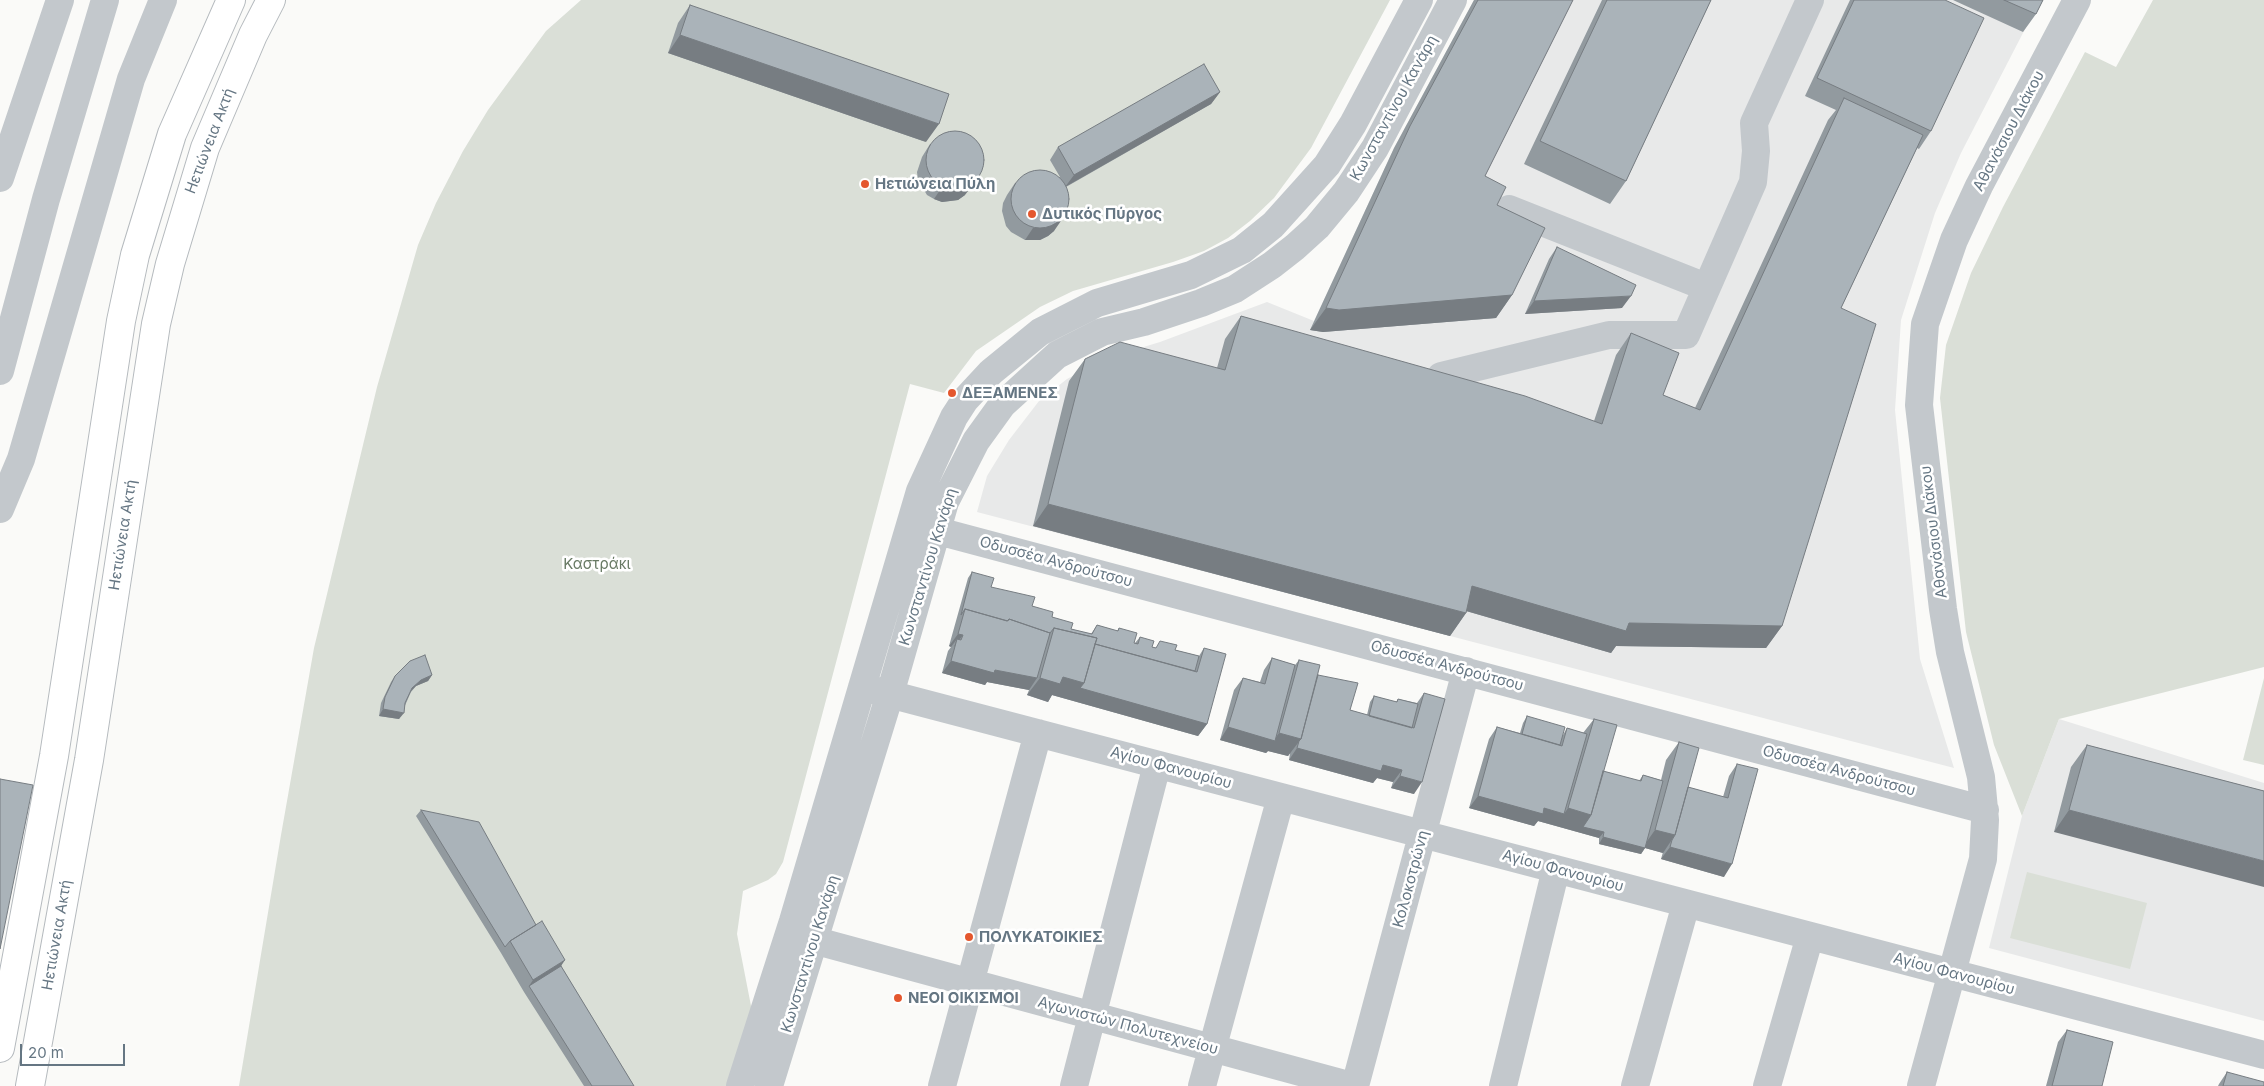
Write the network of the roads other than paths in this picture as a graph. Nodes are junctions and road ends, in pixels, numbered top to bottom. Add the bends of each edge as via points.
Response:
1 (60, 0) edge
2 (105, 0) edge
3 (163, 0) edge
4 (231, 0) edge
5 (271, 0) edge
6 (1418, 0) edge
7 (1453, 0) edge
8 (1810, 0) edge
9 (2077, 0) edge
10 (0, 178) edge
11 (1509, 209) edge
12 (1706, 288) junction
13 (0, 371) edge
14 (1441, 376) edge
15 (0, 509) edge
16 (910, 524) junction
17 (936, 531) junction
18 (1466, 671) junction
19 (862, 687) junction
20 (890, 694) junction
21 (1038, 733) junction
22 (1157, 764) junction
23 (1281, 797) junction
24 (1985, 810) junction
25 (1422, 834) junction
26 (1556, 870) junction
27 (1686, 904) junction
28 (789, 934) junction
29 (1810, 936) junction
30 (815, 941) junction
31 (1952, 974) junction
32 (969, 983) junction
33 (1093, 1016) junction
34 (0, 1048) edge
35 (1212, 1048) junction
36 (2264, 1055) edge
37 (30, 1086) edge
38 (740, 1086) edge
39 (769, 1086) edge
40 (942, 1086) edge
41 (1074, 1086) edge
42 (1202, 1086) edge
43 (1354, 1086) edge
44 (1503, 1086) edge
45 (1635, 1086) edge
46 (1767, 1086) edge
47 (1921, 1086) edge

1 - 10 street
2 - 13 street via 46,199
3 - 15 street via 131,79 21,459
4 - 34 main road via 172,134 135,255 121,321 52,765
5 - 37 main road, Ηετιώνεια Ακτή via 205,148 156,324 89,760
6 - 16 street, Κωνσταντίνου Κανάρη via 1353,124 1327,165 1302,195 1242,250 1191,275 1082,309 1040,332 1005,359 978,384 954,417 931,462
7 - 17 street, Κωνσταντίνου Κανάρη via 1375,148 1346,192 1317,227 1272,265 1235,289 1182,309 1102,332 1056,355 1002,405 976,441 945,502
8 - 12 street via 1754,122 1753,182
9 - 24 street, Αθανάσιου Διάκου via 1974,195 1954,240 1925,324 1919,405 1942,601 1950,652 1981,777
11 - 12 street
12 - 14 street via 1686,335 1609,335
16 - 17 street, Οδυσσέα Ανδρούτσου
16 - 19 street, Κωνσταντίνου Κανάρη
17 - 18 street, Οδυσσέα Ανδρούτσου
17 - 20 street, Κωνσταντίνου Κανάρη
18 - 24 street, Οδυσσέα Ανδρούτσου
18 - 25 street, Κολοκοτρώνη
19 - 20 street, Αγίου Φανουρίου
19 - 28 street, Κωνσταντίνου Κανάρη
20 - 21 street, Αγίου Φανουρίου
20 - 30 street, Κωνσταντίνου Κανάρη
21 - 22 street, Αγίου Φανουρίου
21 - 32 street
22 - 23 street, Αγίου Φανουρίου
22 - 33 street
23 - 25 street, Αγίου Φανουρίου
23 - 35 street
24 - 31 street, Αθανάσιου Διάκου via 1983,859
25 - 26 street, Αγίου Φανουρίου
25 - 43 street, Κολοκοτρώνη
26 - 27 street, Αγίου Φανουρίου
26 - 44 street
27 - 29 street, Αγίου Φανουρίου
27 - 45 street
28 - 30 street, Αγωνιστών Πολυτεχνείου
28 - 38 street, Κωνσταντίνου Κανάρη
29 - 31 street, Αγίου Φανουρίου
29 - 46 street
30 - 32 street, Αγωνιστών Πολυτεχνείου
30 - 39 street, Κωνσταντίνου Κανάρη
31 - 36 street, Αγίου Φανουρίου
31 - 47 street, Αθανάσιου Διάκου
32 - 33 street, Αγωνιστών Πολυτεχνείου
32 - 40 street
33 - 35 street, Αγωνιστών Πολυτεχνείου
33 - 41 street
35 - 42 street
35 - 43 street, Αγωνιστών Πολυτεχνείου

